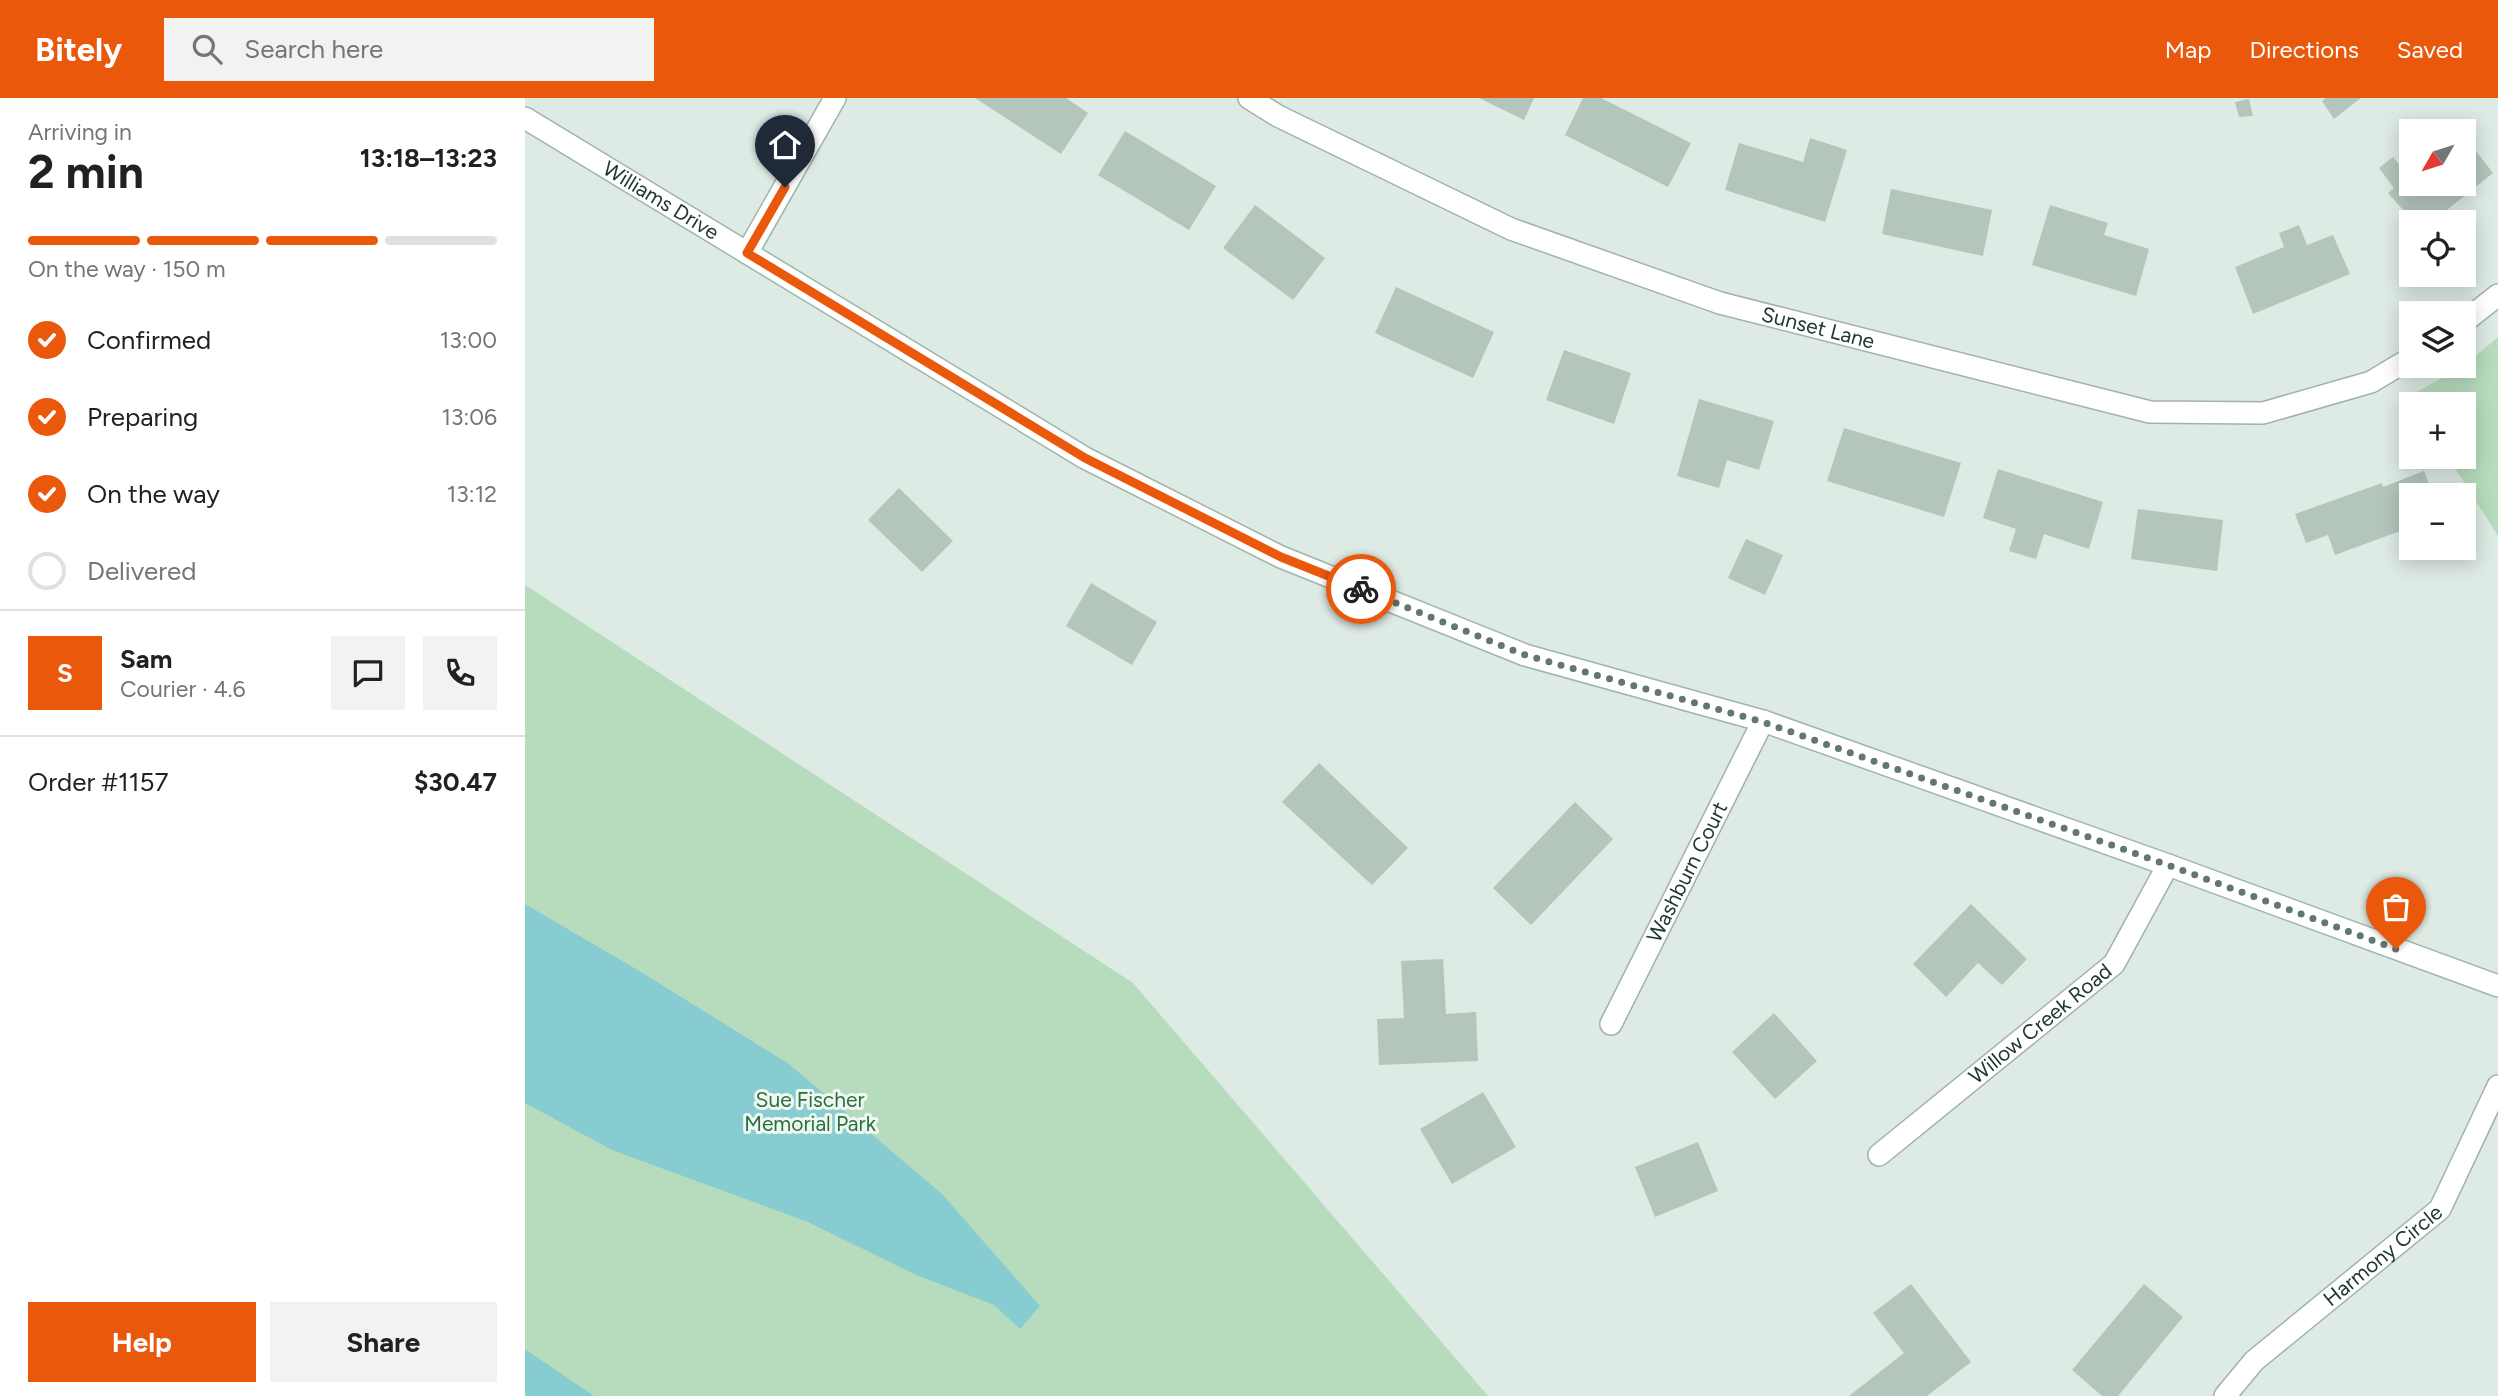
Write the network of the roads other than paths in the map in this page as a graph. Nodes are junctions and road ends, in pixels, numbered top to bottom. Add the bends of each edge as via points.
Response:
1 (835, 98) edge
2 (1249, 98) edge
3 (525, 118) edge
4 (747, 253) junction
5 (2498, 295) edge
6 (2476, 312) edge
7 (2399, 365) edge
8 (1763, 722) junction
9 (2168, 865) junction
10 (2498, 986) edge
11 (1611, 1024) dead end
12 (2498, 1086) edge
13 (1879, 1155) dead end
14 (2225, 1396) edge

1 - 4 street
2 - 7 street, Sunset Lane via 1511,229 1720,303 2150,412 2263,413 2371,382
3 - 4 street, Williams Drive
4 - 8 street, Williams Drive via 1085,458 1281,557 1525,655
5 - 6 street
8 - 9 street, Williams Drive
8 - 11 street, Washburn Court
9 - 10 street, Williams Drive
9 - 13 street, Willow Creek Road via 2114,964
12 - 14 street, Harmony Circle via 2440,1209 2254,1361

